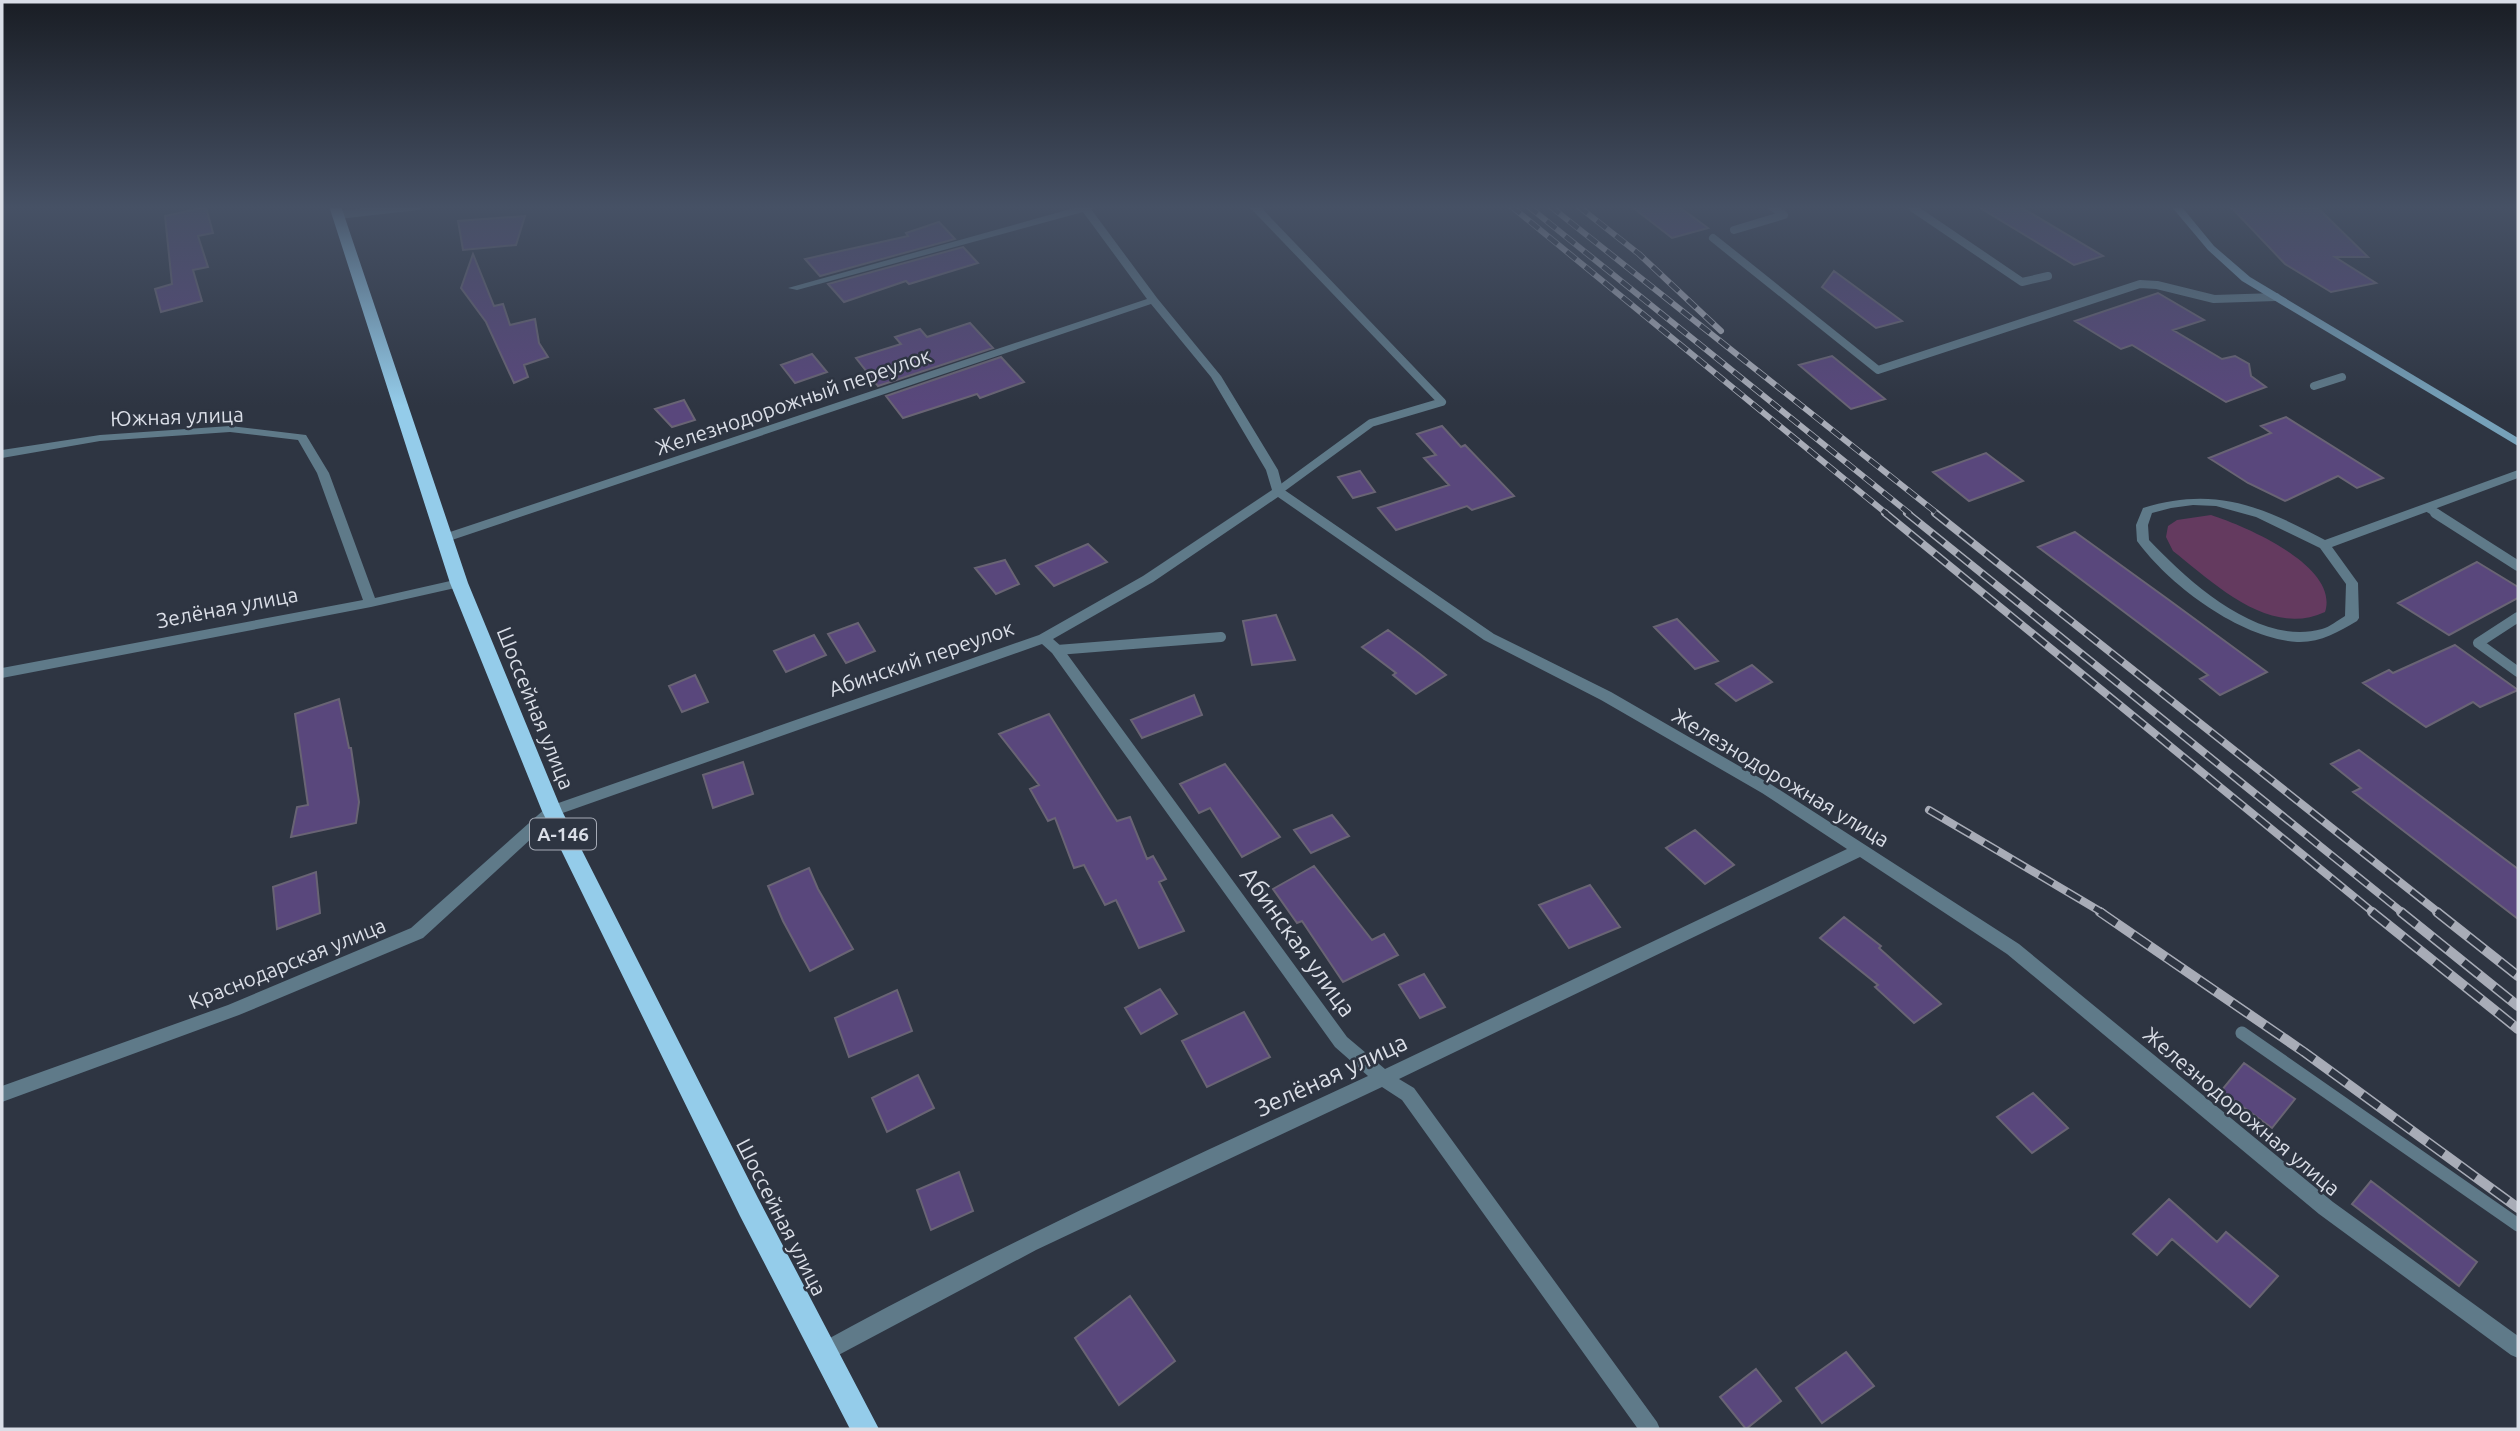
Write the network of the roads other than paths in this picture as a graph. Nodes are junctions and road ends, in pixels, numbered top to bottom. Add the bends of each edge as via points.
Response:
1 (357, 273) edge
2 (849, 273) edge
3 (1134, 273) edge
4 (1318, 273) edge
5 (1756, 273) edge
6 (2008, 273) edge
7 (2239, 273) edge
8 (2048, 276) dead end
9 (793, 288) dead end
10 (2276, 297) junction
11 (1153, 300) junction
12 (2342, 377) dead end
13 (2314, 386) dead end
14 (2518, 443) edge
15 (2, 454) edge
16 (2518, 474) edge
17 (1278, 491) junction
18 (2428, 508) junction
19 (445, 538) junction
20 (2324, 545) junction
21 (2518, 566) edge
22 (459, 583) junction
23 (371, 603) junction
24 (2518, 617) edge
25 (1222, 637) dead end
26 (1051, 644) junction
27 (2518, 672) edge
28 (2, 673) edge
29 (552, 811) junction
30 (1861, 849) junction
31 (2242, 1033) dead end
32 (1383, 1078) junction
33 (2, 1094) edge
34 (2518, 1225) edge
35 (2518, 1348) edge
36 (824, 1352) junction
37 (865, 1429) edge
38 (1650, 1429) edge

1 - 19 highway, Шоссейная улица / А-146
2 - 9 street
3 - 11 street
4 - 17 lane via 1442,402 1371,423
5 - 10 lane via 1878,370 2140,284 2154,283 2229,301
6 - 8 lane via 2022,282
7 - 10 main road
10 - 14 main road
11 - 17 street via 1216,376 1272,470
11 - 19 street, Железнодорожный переулок
12 - 13 lane
15 - 23 street, Южная улица via 100,438 230,429 302,437 323,473
16 - 18 street
17 - 26 street, Абинский переулок
17 - 30 street, Железнодорожная улица via 1489,637 1606,696
18 - 20 street
18 - 21 lane
19 - 22 highway, Шоссейная улица / А-146
20 - 20 street via 2273,519 2217,501 2173,501 2147,511 2143,524 2143,541 2190,586 2233,617 2275,635 2308,637 2337,631 2352,618 2352,583
22 - 23 street, Зелёная улица
22 - 29 highway, Шоссейная улица / А-146
23 - 28 street, Зелёная улица
24 - 27 lane via 2478,643
25 - 26 lane
26 - 29 street, Абинский переулок
26 - 32 street, Абинская улица via 1341,1042
29 - 33 street, Краснодарская улица via 417,933 233,1010
29 - 36 highway, Шоссейная улица / А-146
30 - 32 street, Зелёная улица
30 - 35 street, Железнодорожная улица via 2013,949 2326,1208
31 - 34 lane
32 - 36 street, Зелёная улица via 1140,1190 905,1306
32 - 38 street, Абинская улица via 1408,1094
36 - 37 highway, Шоссейная улица / А-146

